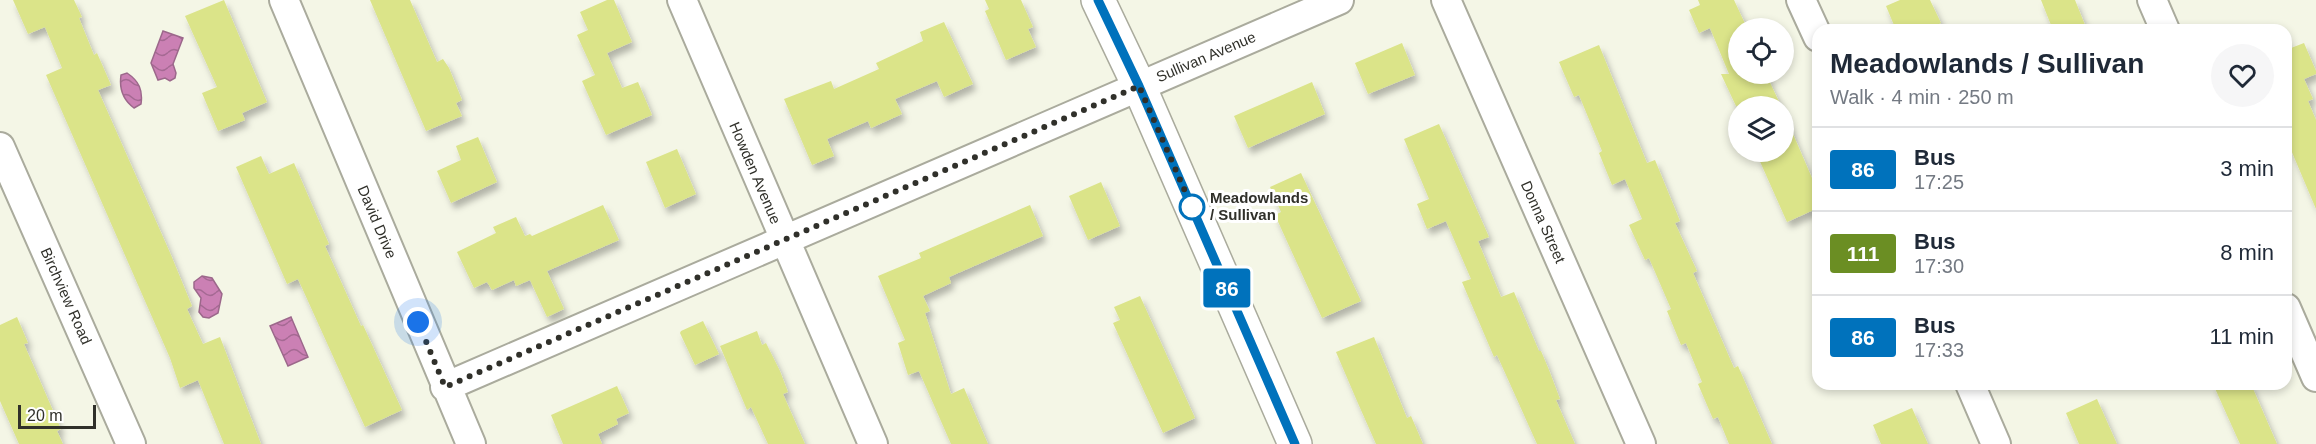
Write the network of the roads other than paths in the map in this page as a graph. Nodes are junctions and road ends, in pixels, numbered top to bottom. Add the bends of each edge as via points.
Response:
1 (284, 0) edge
2 (682, 0) edge
3 (1098, 0) edge
4 (1340, 0) edge
5 (1446, 0) edge
6 (1801, 0) edge
7 (2152, 0) edge
8 (1812, 24) edge
9 (2162, 24) edge
10 (1139, 86) junction
11 (0, 147) edge
12 (784, 239) junction
13 (2292, 322) edge
14 (2316, 377) edge
15 (445, 387) junction
16 (1973, 390) edge
17 (131, 444) edge
18 (471, 444) edge
19 (873, 444) edge
20 (1295, 444) edge
21 (1641, 444) edge
22 (1996, 444) edge

1 - 15 street, David Drive
2 - 12 street, Howden Avenue
3 - 10 main road
4 - 10 street, Sullivan Avenue
5 - 21 street, Donna Street
6 - 8 street
7 - 9 street
10 - 12 street, Sullivan Avenue
10 - 20 main road
11 - 17 street, Birchview Road
12 - 15 street, Sullivan Avenue
12 - 19 street, Howden Avenue
13 - 14 street
15 - 18 street, David Drive
16 - 22 street

